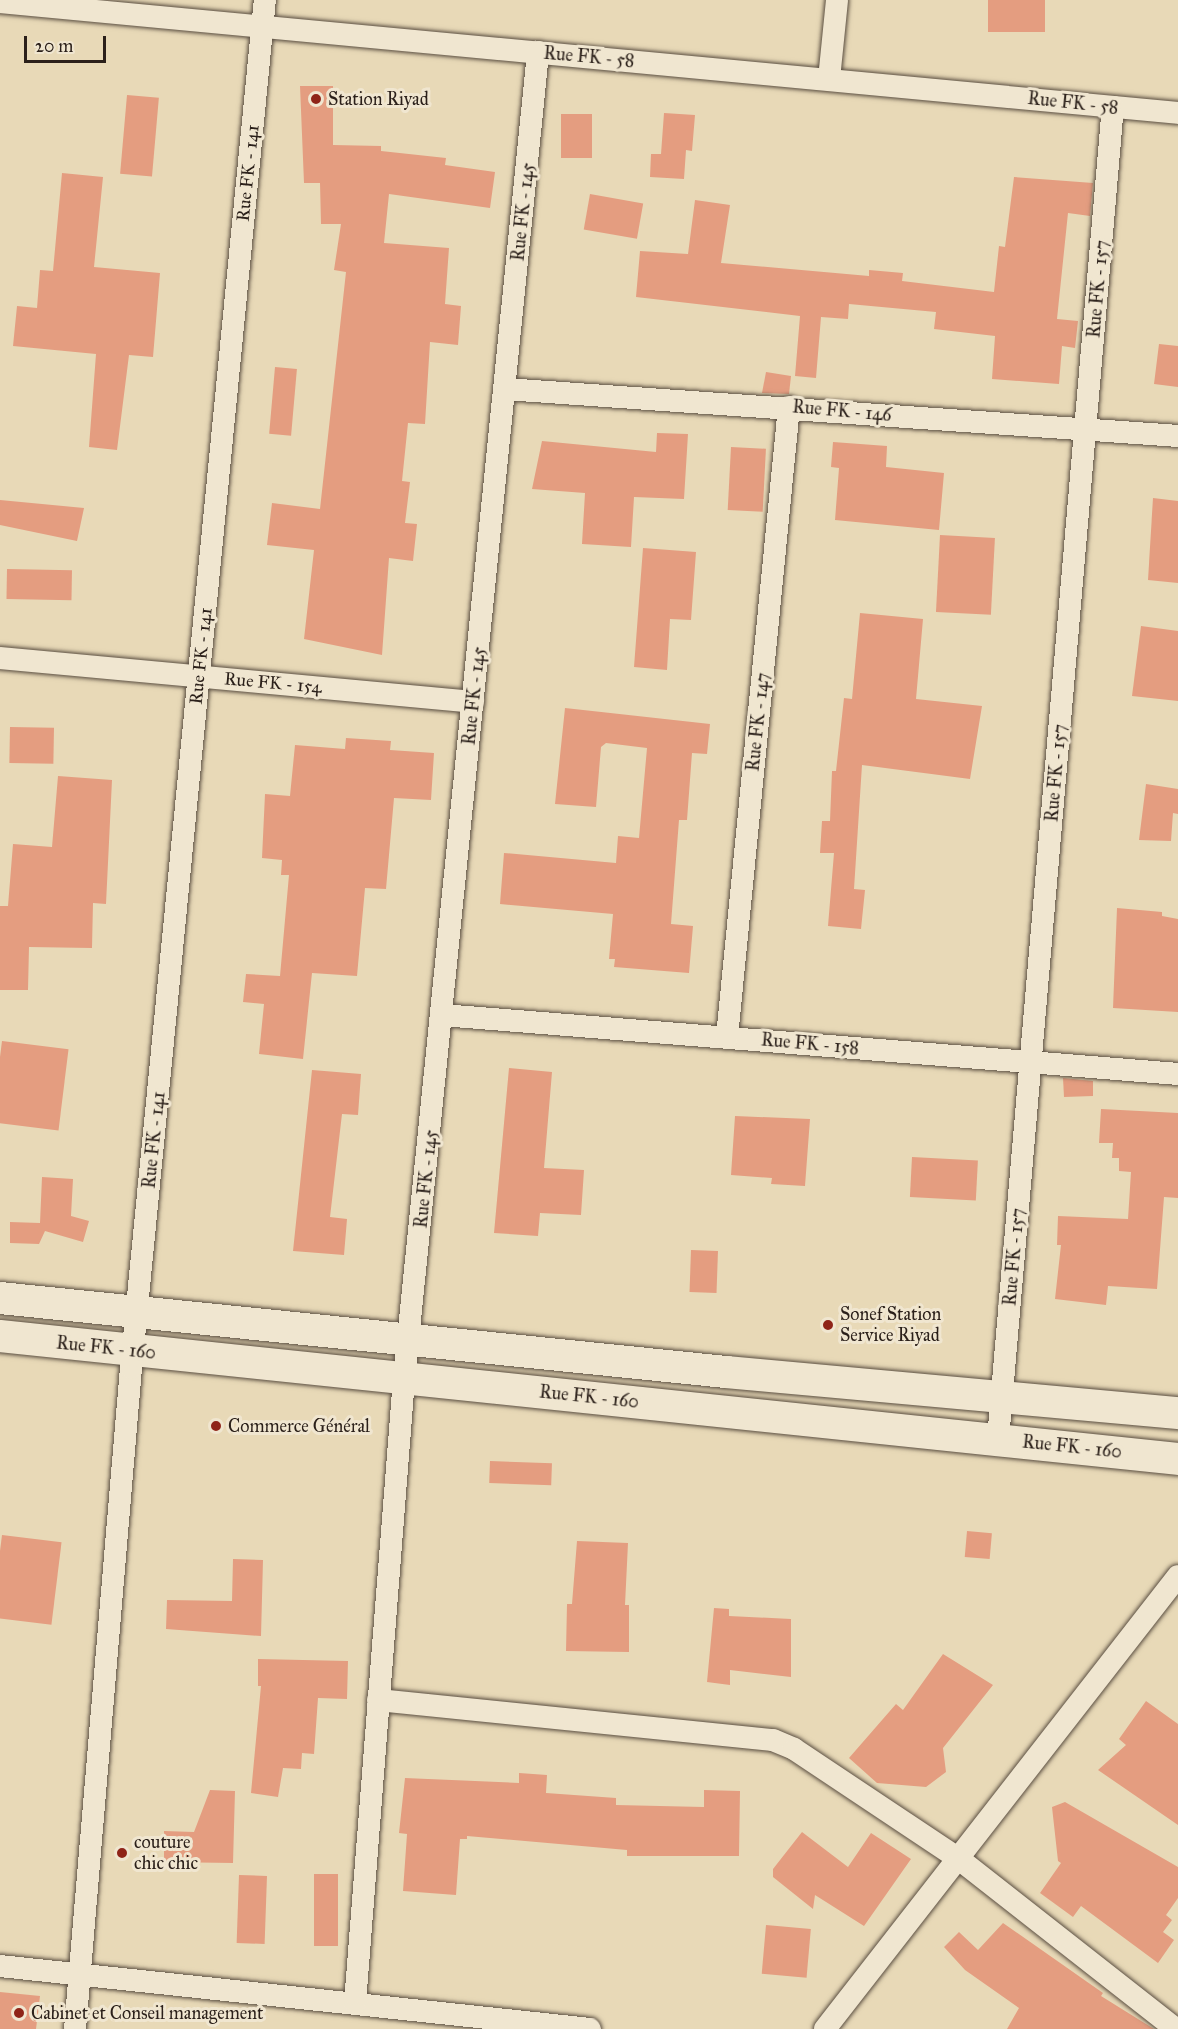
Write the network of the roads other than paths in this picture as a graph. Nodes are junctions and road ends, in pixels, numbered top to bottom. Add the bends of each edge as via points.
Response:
1 (265, 0) edge
2 (837, 0) edge
3 (0, 2) edge
4 (263, 26) junction
5 (538, 52) junction
6 (829, 80) junction
7 (1113, 107) junction
8 (1178, 113) edge
9 (505, 389) junction
10 (789, 407) junction
11 (1085, 431) junction
12 (1178, 436) edge
13 (0, 658) edge
14 (199, 676) junction
15 (473, 702) junction
16 (442, 1015) junction
17 (727, 1037) junction
18 (1031, 1062) junction
19 (1178, 1074) edge
20 (0, 1298) edge
21 (137, 1312) junction
22 (0, 1336) edge
23 (410, 1339) junction
24 (135, 1351) junction
25 (404, 1379) junction
26 (1002, 1397) junction
27 (1178, 1413) edge
28 (998, 1439) junction
29 (1178, 1459) edge
30 (1178, 1576) edge
31 (378, 1700) junction
32 (959, 1859) junction
33 (0, 1966) edge
34 (81, 1975) junction
35 (355, 2003) junction
36 (75, 2029) edge
37 (590, 2029) edge
38 (825, 2029) edge
39 (1176, 2029) edge

1 - 4 street, Rue FK - 141
2 - 6 street
3 - 4 street, Rue FK - 58
4 - 5 street, Rue FK - 58
4 - 14 street, Rue FK - 141
5 - 6 street, Rue FK - 58
5 - 9 street, Rue FK - 145
6 - 7 street, Rue FK - 58
7 - 8 street, Rue FK - 58
7 - 11 street, Rue FK - 157
9 - 10 street, Rue FK - 146
9 - 15 street, Rue FK - 145
10 - 11 street, Rue FK - 146
10 - 17 street, Rue FK - 147
11 - 12 street, Rue FK - 146
11 - 18 street, Rue FK - 157
13 - 14 street, Rue FK - 154
14 - 15 street, Rue FK - 154
14 - 21 street, Rue FK - 141
15 - 16 street, Rue FK - 145
16 - 17 street, Rue FK - 158
16 - 23 street, Rue FK - 145
17 - 18 street, Rue FK - 158
18 - 19 street, Rue FK - 158
18 - 26 street, Rue FK - 157
20 - 21 main road
21 - 23 main road
21 - 24 street, Rue FK - 141
22 - 24 main road, Rue FK - 160
23 - 25 street, Rue FK - 145
23 - 26 main road
24 - 25 main road, Rue FK - 160
24 - 34 street, Rue FK - 141
25 - 28 main road, Rue FK - 160
25 - 31 street, Rue FK - 145
26 - 27 main road
26 - 28 street, Rue FK - 157
28 - 29 main road, Rue FK - 160
30 - 32 street
31 - 32 street via 773,1740 794,1749
31 - 35 street, Rue FK - 145
32 - 38 street
32 - 39 street
33 - 34 street
34 - 35 street
34 - 36 street, Rue FK - 141
35 - 37 street

